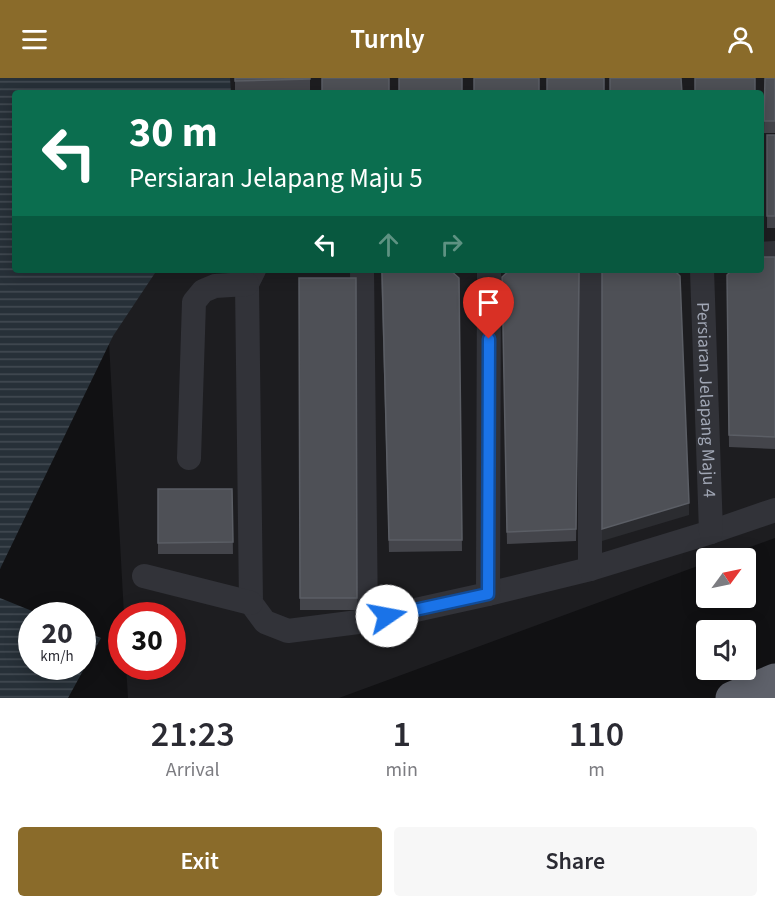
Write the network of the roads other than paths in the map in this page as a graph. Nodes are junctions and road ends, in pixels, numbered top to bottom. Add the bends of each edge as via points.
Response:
1 (362, 273) edge
2 (489, 273) edge
3 (590, 273) edge
4 (702, 273) edge
5 (250, 277) edge
6 (189, 458) dead end
7 (775, 510) edge
8 (711, 532) junction
9 (590, 569) junction
10 (144, 576) dead end
11 (488, 594) junction
12 (251, 603) junction
13 (366, 621) junction
14 (775, 680) edge
15 (732, 698) edge

1 - 13 street
2 - 11 street
3 - 9 street
4 - 8 street, Persiaran Jelapang Maju 4
5 - 6 street via 203,291 194,302
5 - 12 street
7 - 8 street
8 - 9 street
9 - 11 street
10 - 12 street
11 - 13 street
12 - 13 street via 265,622 288,631
14 - 15 highway

